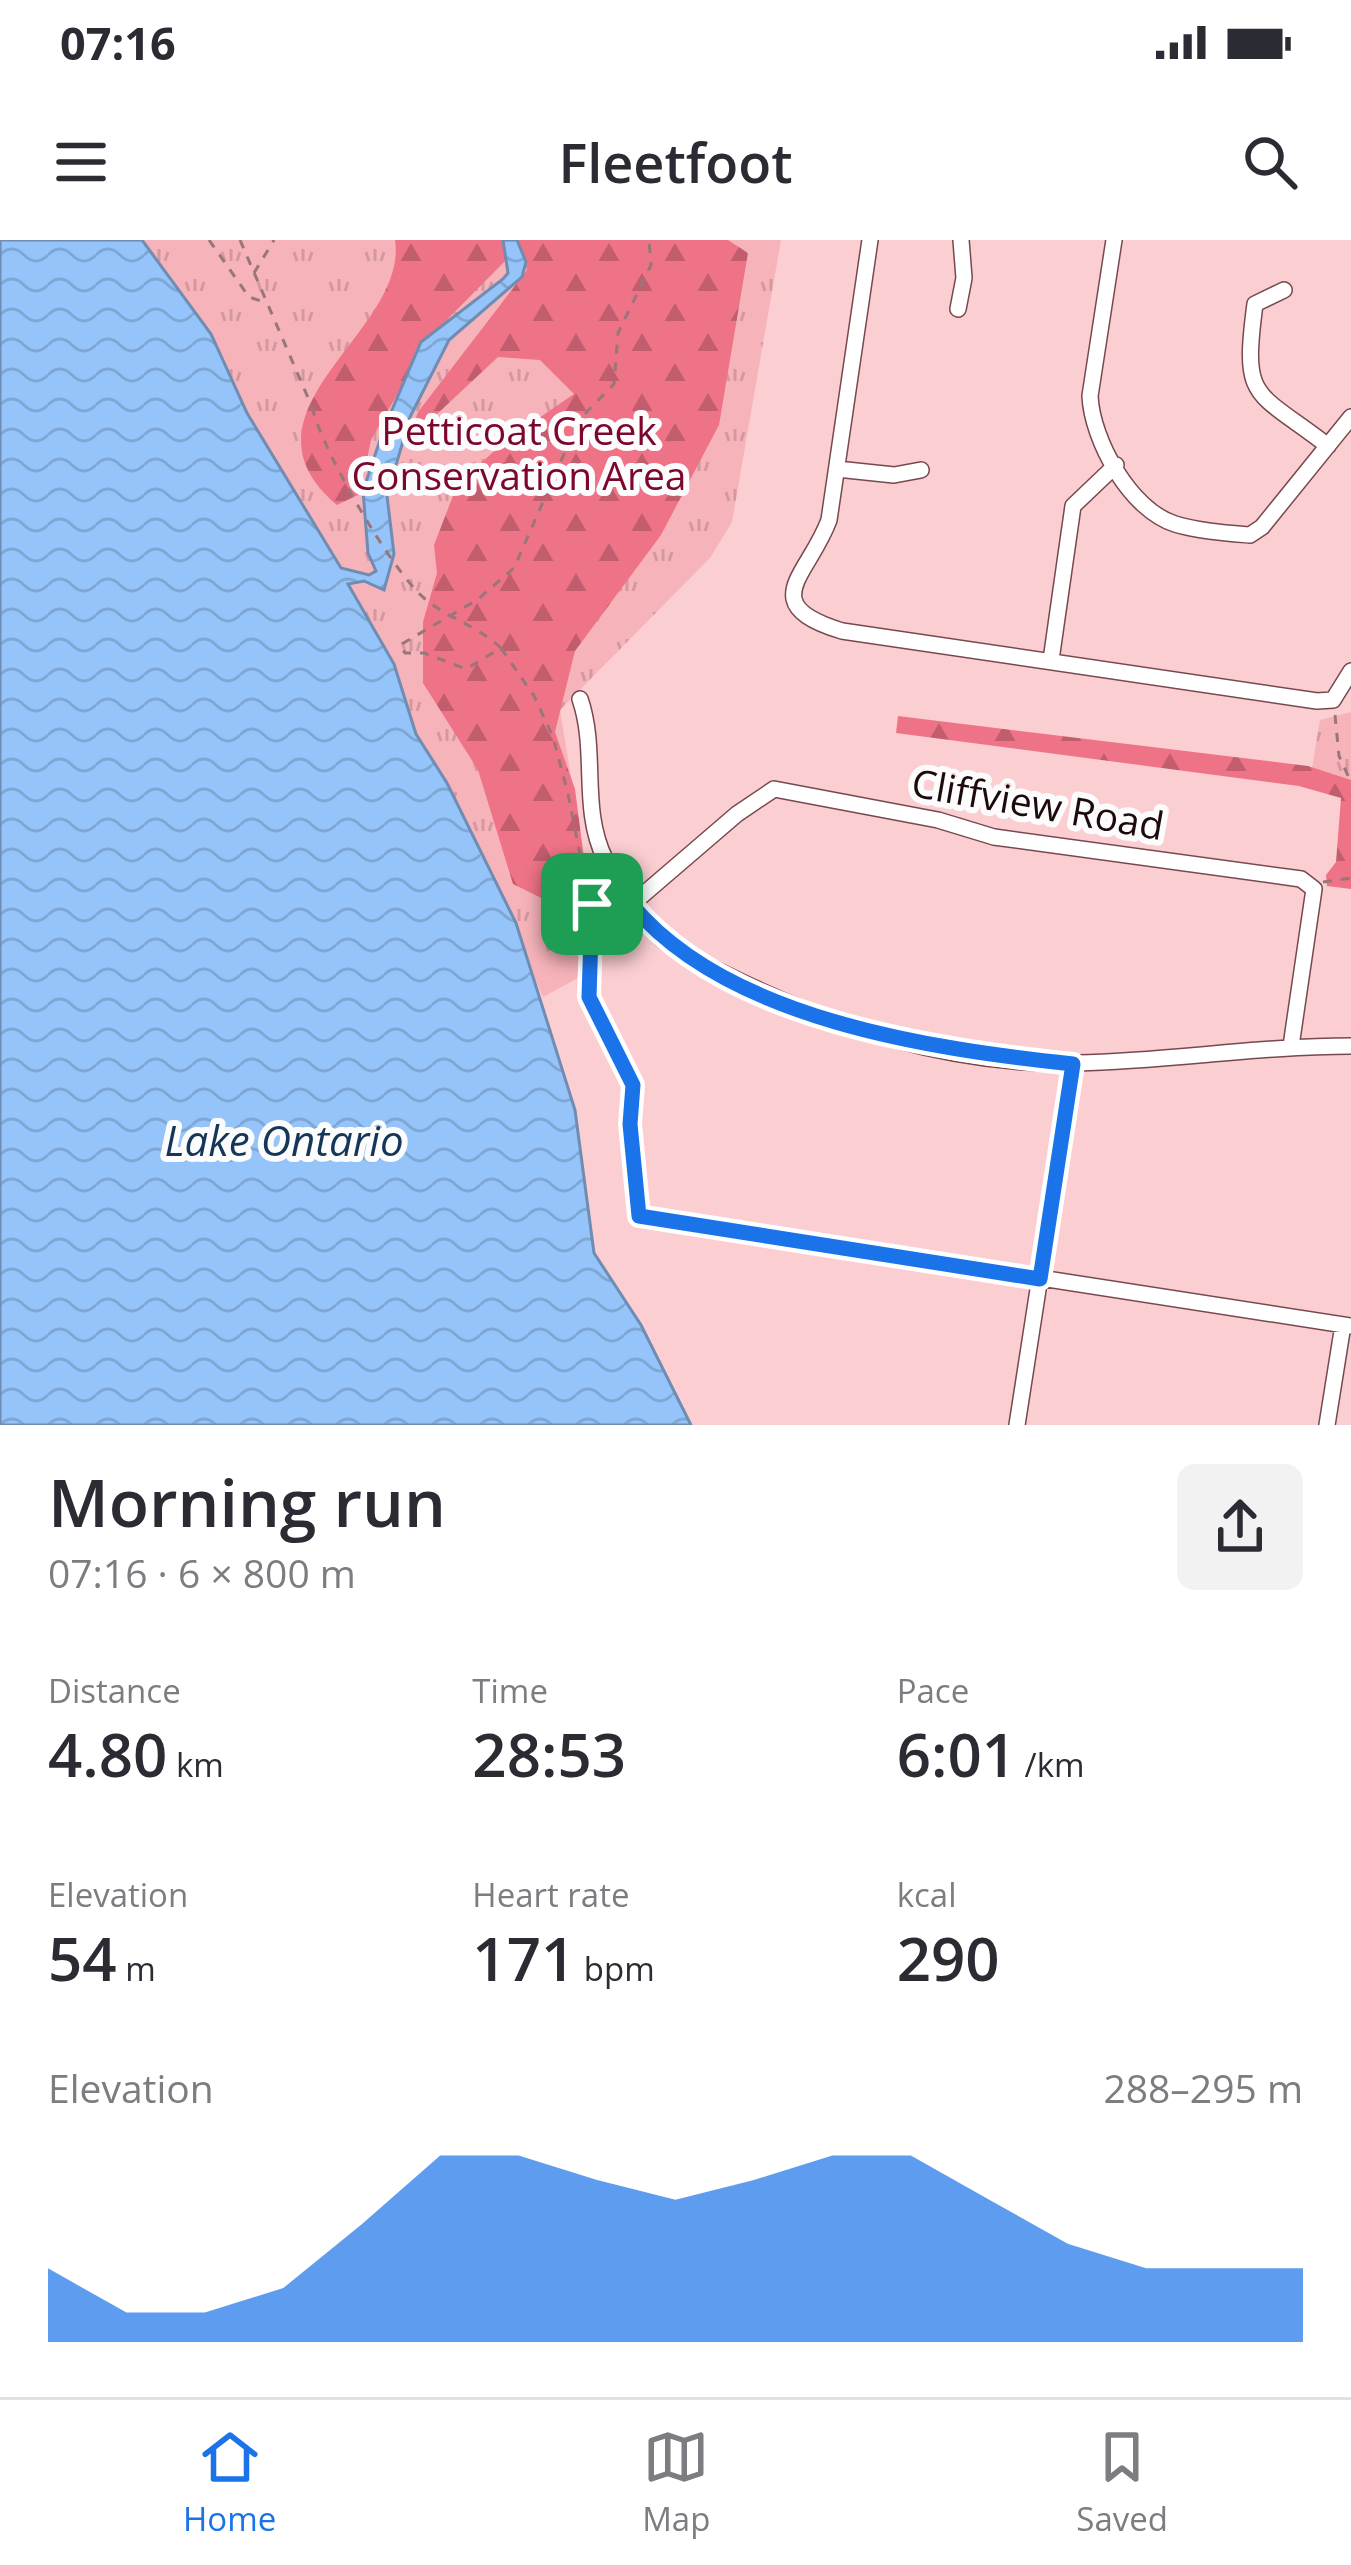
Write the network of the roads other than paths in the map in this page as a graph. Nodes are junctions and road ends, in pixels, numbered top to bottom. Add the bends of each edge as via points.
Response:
1 (870, 240) edge
2 (961, 240) edge
3 (1114, 240) edge
4 (1284, 290) dead end
5 (958, 309) dead end
6 (1351, 417) edge
7 (1328, 446) junction
8 (1116, 465) junction
9 (837, 469) junction
10 (921, 470) dead end
11 (1051, 660) junction
12 (1351, 671) edge
13 (580, 699) dead end
14 (626, 909) junction
15 (1291, 1046) junction
16 (1351, 1046) edge
17 (1073, 1064) junction
18 (639, 1216) road end
19 (1040, 1279) junction
20 (1347, 1326) edge
21 (1017, 1425) edge
22 (1327, 1425) edge

1 - 9 street
2 - 5 street
3 - 8 street via 1090,396 1091,421
4 - 7 street via 1255,304 1252,386
6 - 7 street
7 - 8 street via 1250,535 1162,518
8 - 11 street via 1072,506
9 - 10 street
9 - 11 street via 819,548 793,582 793,602 807,620
11 - 12 street via 1317,701 1333,700
13 - 14 street via 590,805
14 - 15 street, Cliffview Road via 774,789 994,837 1301,879 1314,889
14 - 17 street via 659,938 812,1014 949,1051
15 - 16 street
15 - 17 street
17 - 19 street
18 - 19 street
19 - 20 street
19 - 21 street
20 - 22 street

